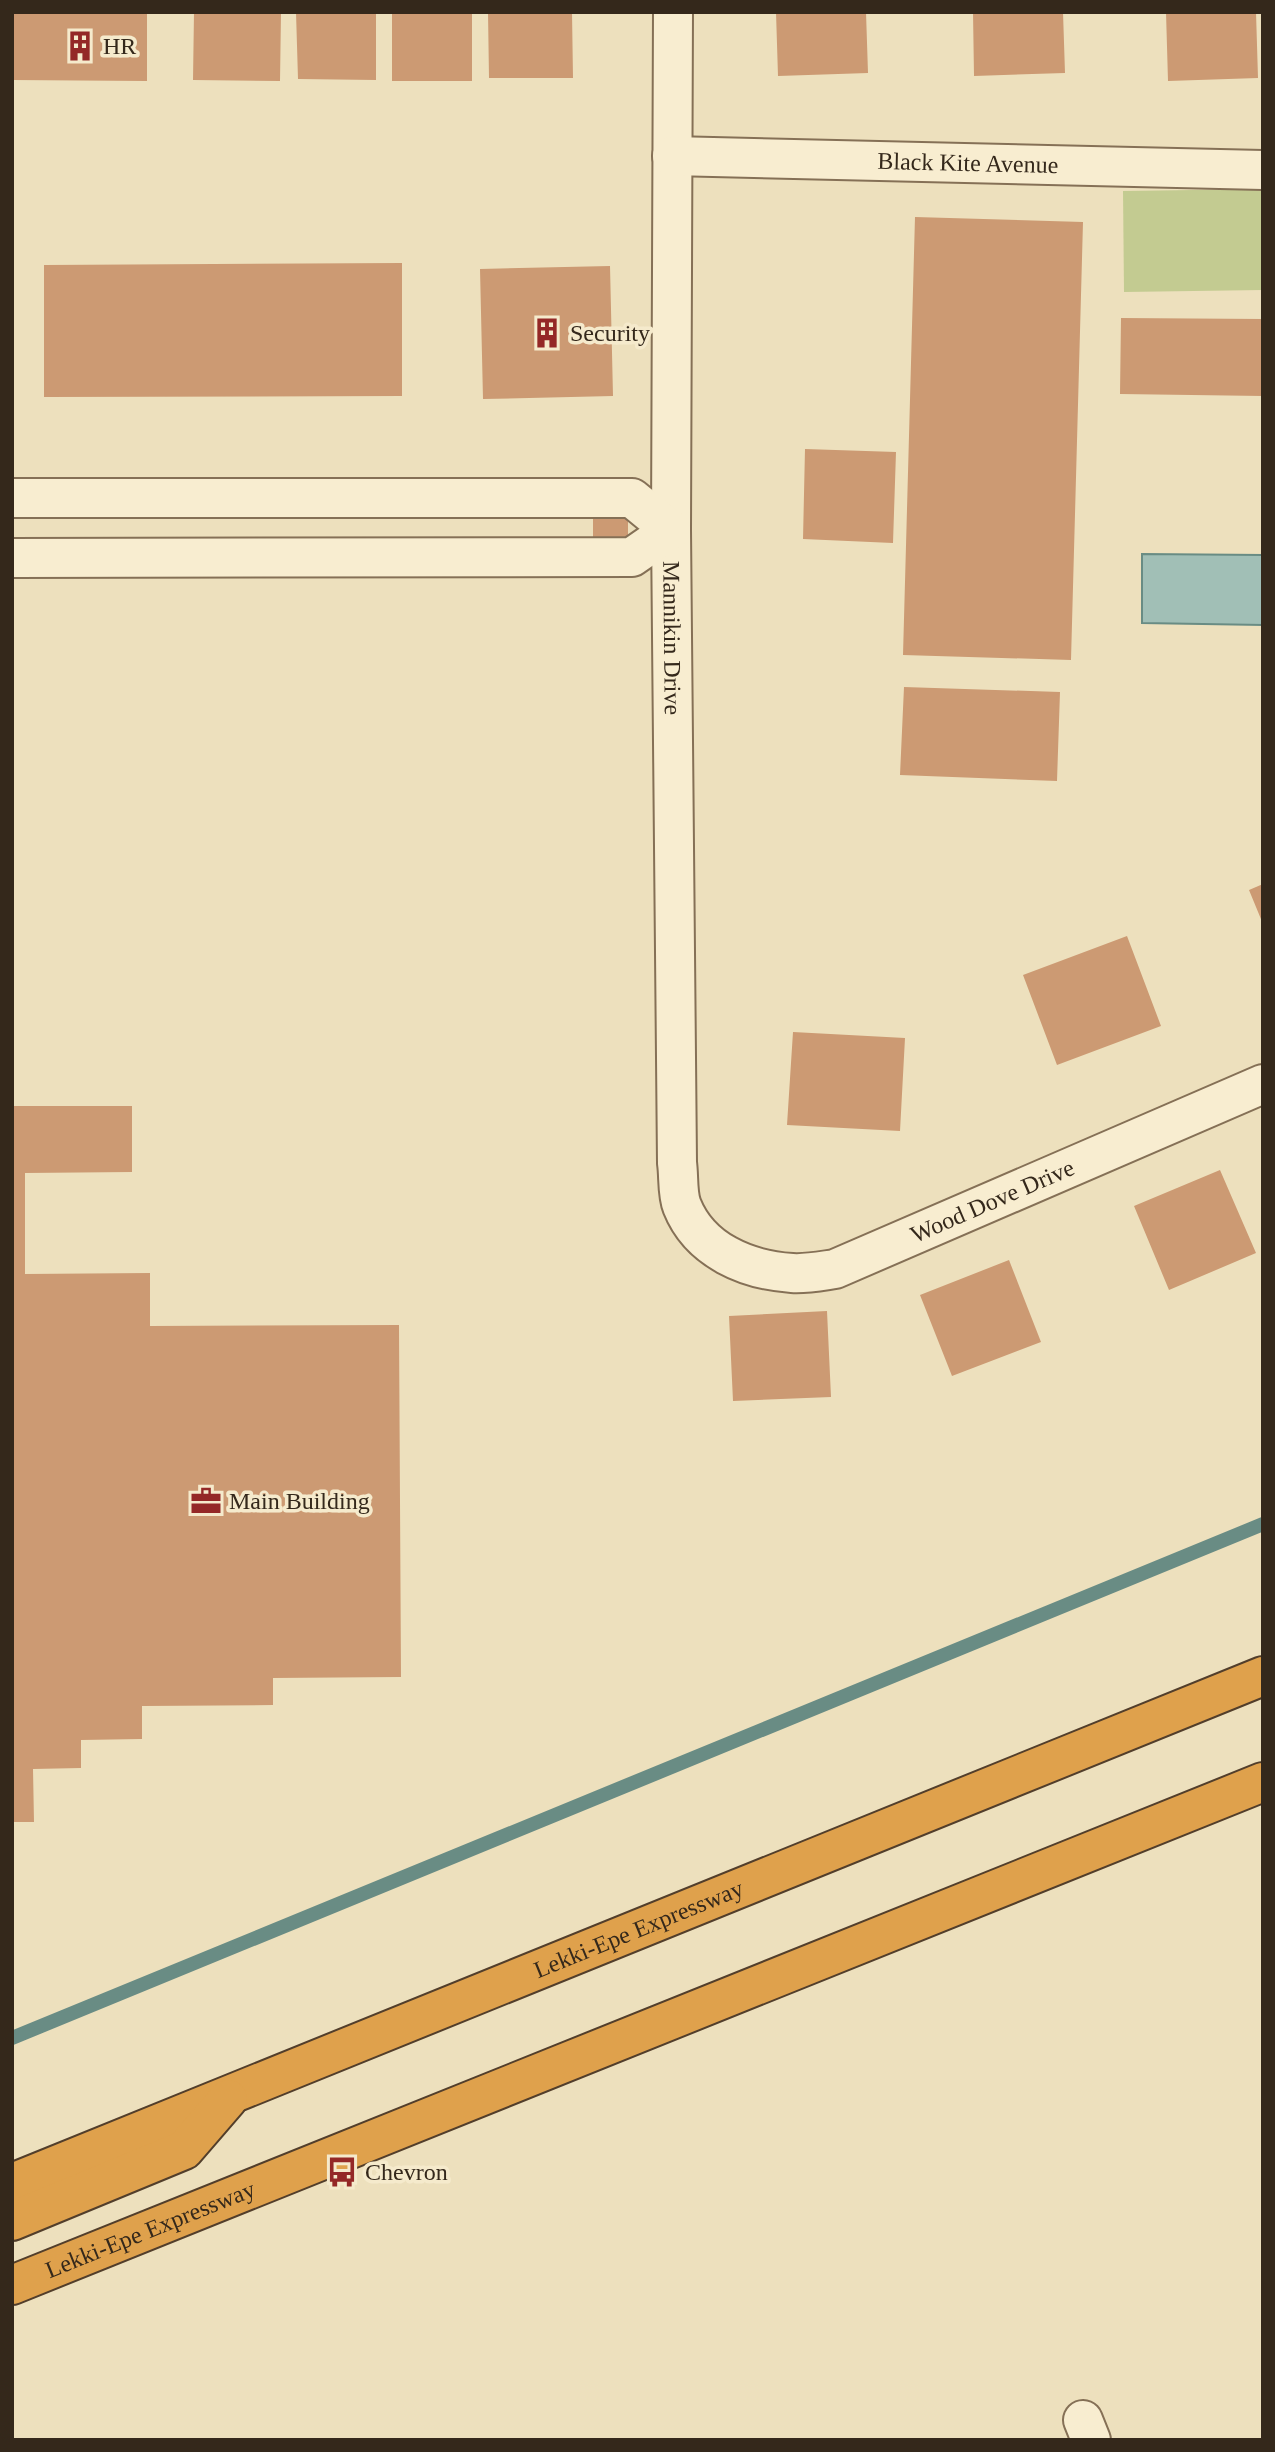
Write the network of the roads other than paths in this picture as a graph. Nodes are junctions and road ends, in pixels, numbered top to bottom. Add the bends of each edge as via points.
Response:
1 (673, 12) edge
2 (672, 156) junction
3 (1263, 170) edge
4 (12, 498) edge
5 (671, 530) junction
6 (12, 558) edge
7 (1263, 1084) edge
8 (717, 1251) joint
9 (1263, 1676) edge
10 (1263, 1782) edge
11 (231, 2095) junction
12 (12, 2183) edge
13 (12, 2221) edge
14 (12, 2285) edge

1 - 2 lane, Mannikin Drive
2 - 3 lane, Black Kite Avenue
2 - 5 lane, Mannikin Drive
4 - 5 lane via 632,498
5 - 6 lane via 632,557
5 - 8 lane, Mannikin Drive via 677,1163 681,1204 693,1227
7 - 8 lane, Wood Dove Drive via 835,1269 794,1273 752,1268
9 - 11 highway, Lekki-Epe Expressway
10 - 14 highway, Lekki-Epe Expressway
11 - 12 highway, Lekki-Epe Expressway
11 - 13 highway via 184,2150

